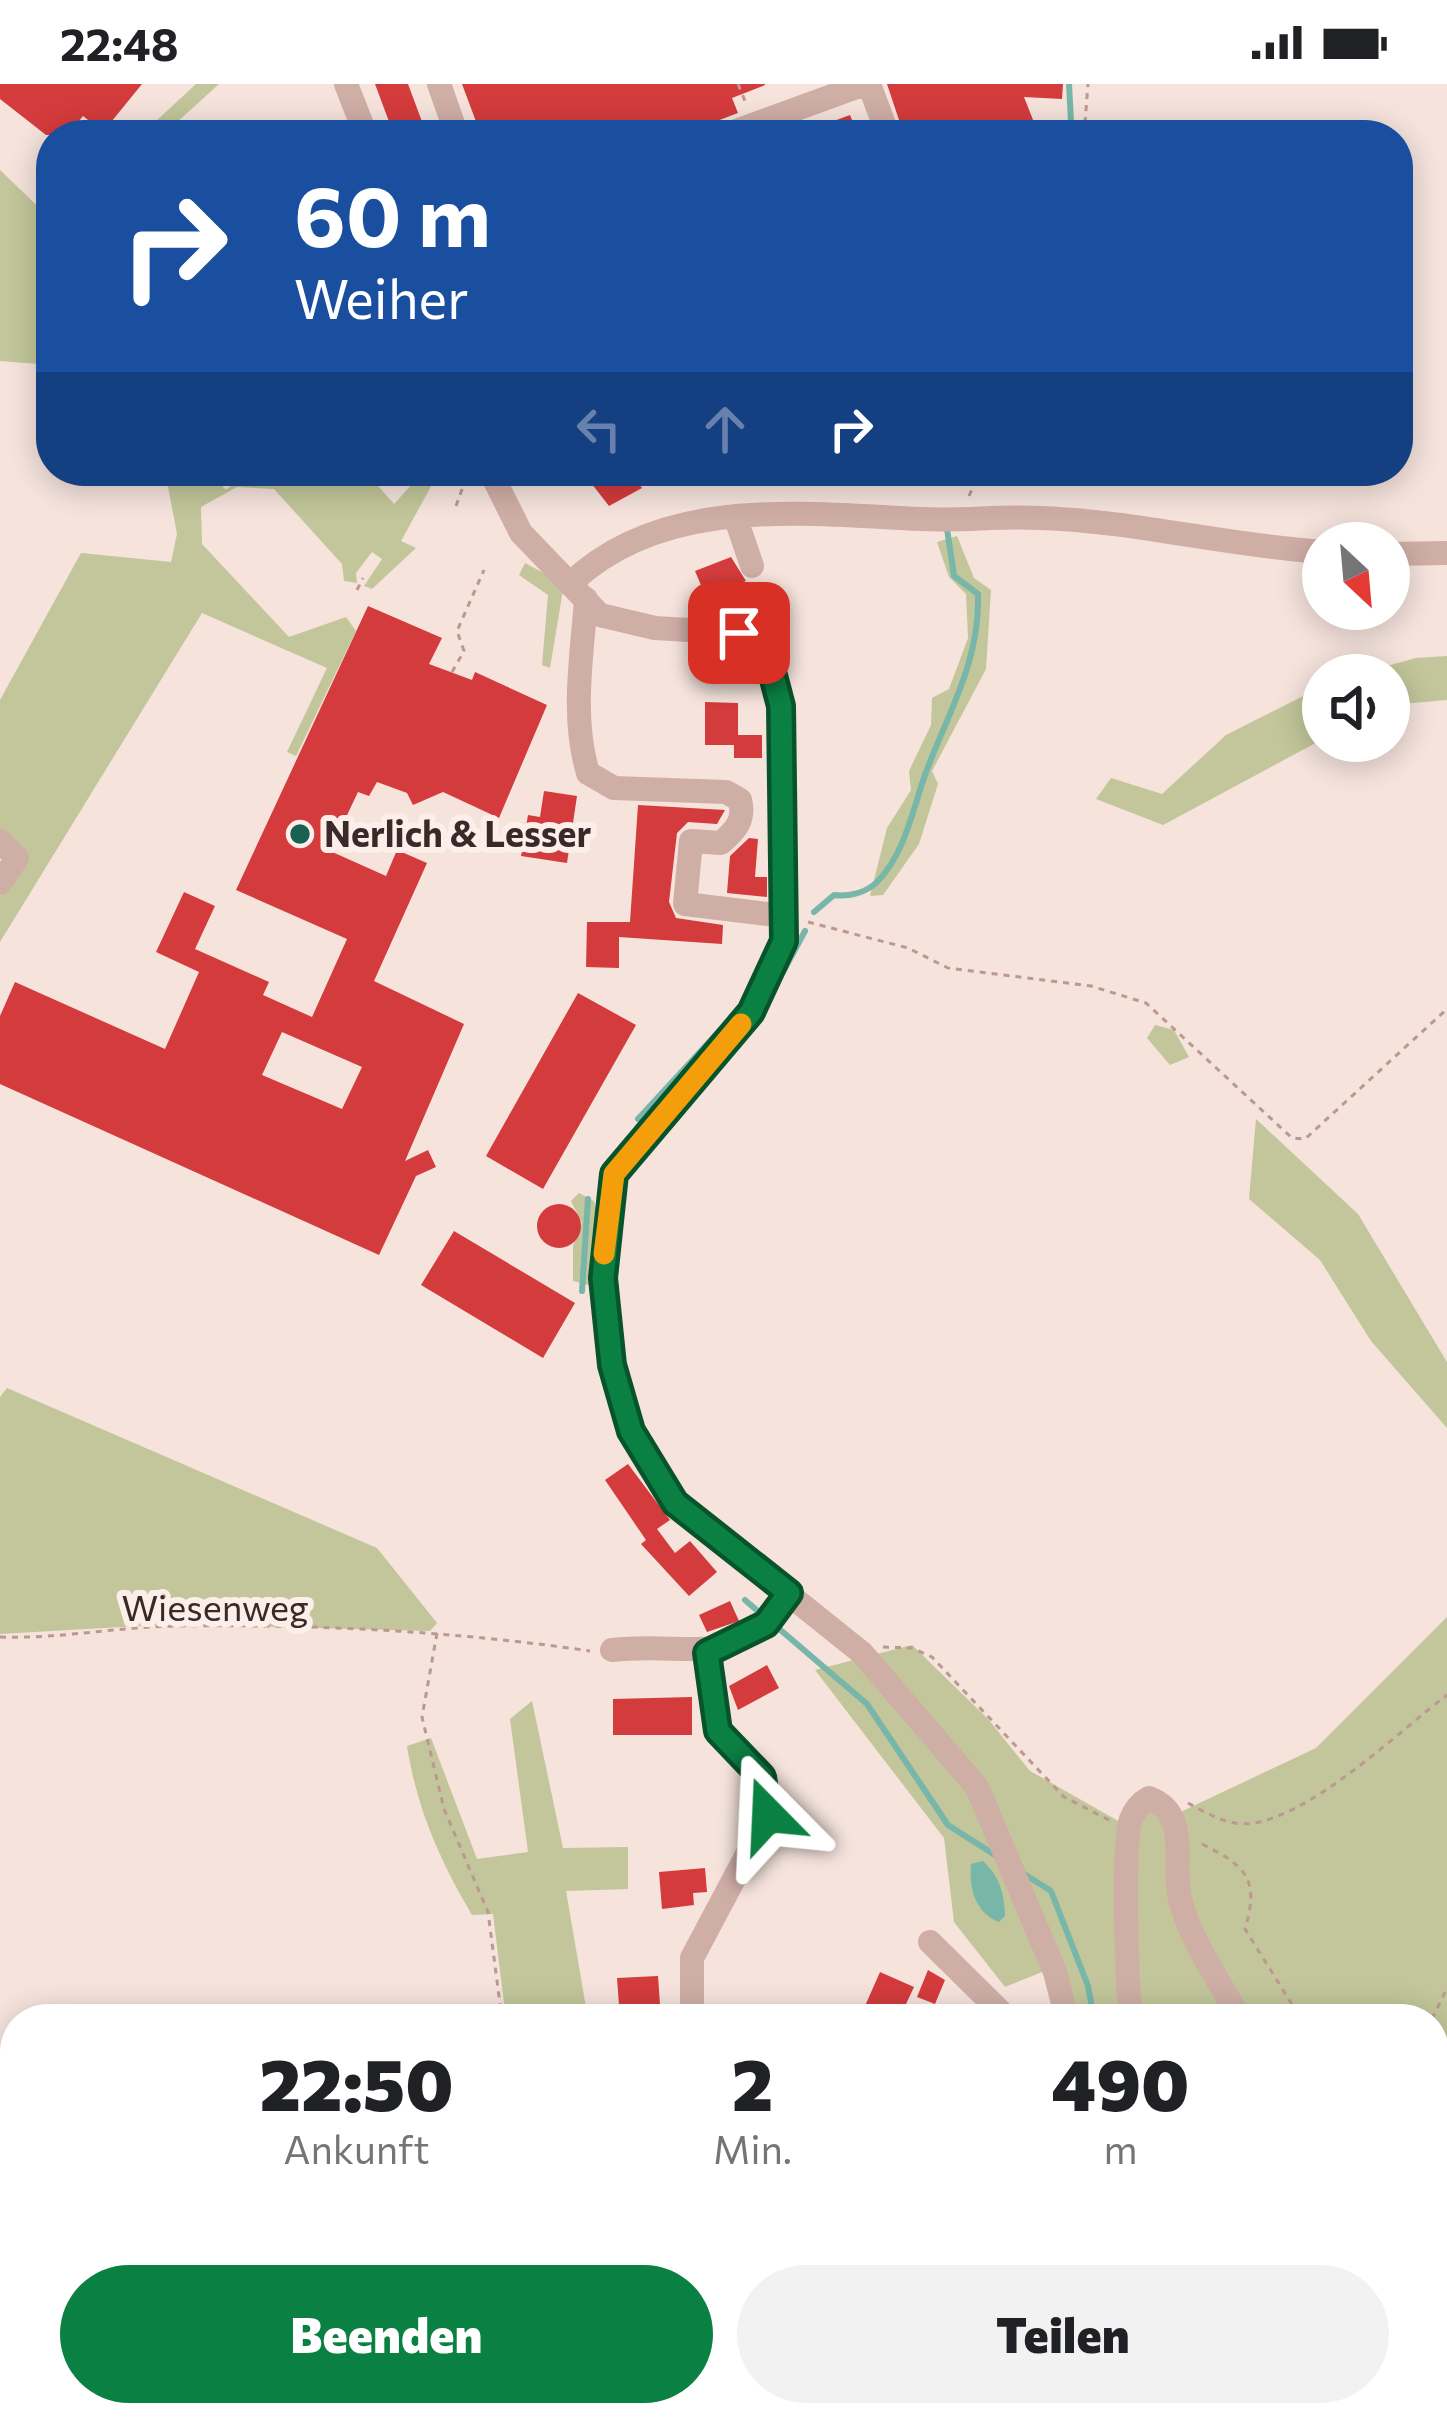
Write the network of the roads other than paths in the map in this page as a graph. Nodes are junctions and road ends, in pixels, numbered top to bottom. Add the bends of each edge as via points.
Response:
1 (346, 84) edge
2 (439, 84) edge
3 (867, 84) edge
4 (830, 90) edge
5 (360, 120) edge
6 (452, 120) edge
7 (760, 120) edge
8 (882, 120) edge
9 (498, 486) edge
10 (735, 516) junction
11 (1302, 549) edge
12 (1447, 553) edge
13 (1410, 554) edge
14 (752, 566) dead end
15 (578, 591) junction
16 (0, 842) edge
17 (0, 883) edge
18 (783, 916) junction
19 (777, 1609) junction
20 (613, 1650) road end
21 (707, 1653) junction
22 (930, 1942) dead end
23 (692, 2004) edge
24 (993, 2004) edge
25 (1057, 2004) edge
26 (1129, 2004) edge
27 (1232, 2004) edge

1 - 5 street
2 - 6 street
3 - 4 street
3 - 8 street
4 - 7 street
9 - 15 street via 521,533
10 - 11 street via 1041,518
10 - 14 street
10 - 15 street via 696,521 600,556
12 - 13 street
15 - 18 street via 600,615 618,620 739,633 771,668 781,706
15 - 18 street via 588,773 614,788 726,792 740,800 737,829 722,843 691,841 685,904
16 - 17 street via 17,858
18 - 19 street via 776,967 751,1012 614,1174 603,1278 631,1431 675,1503
19 - 21 street
19 - 25 street via 862,1653 976,1787
20 - 21 street via 661,1645
21 - 23 street via 718,1731 762,1777 768,1815 692,1958
22 - 24 street
26 - 27 street via 1128,1830 1149,1798 1162,1803 1178,1833 1180,1901

